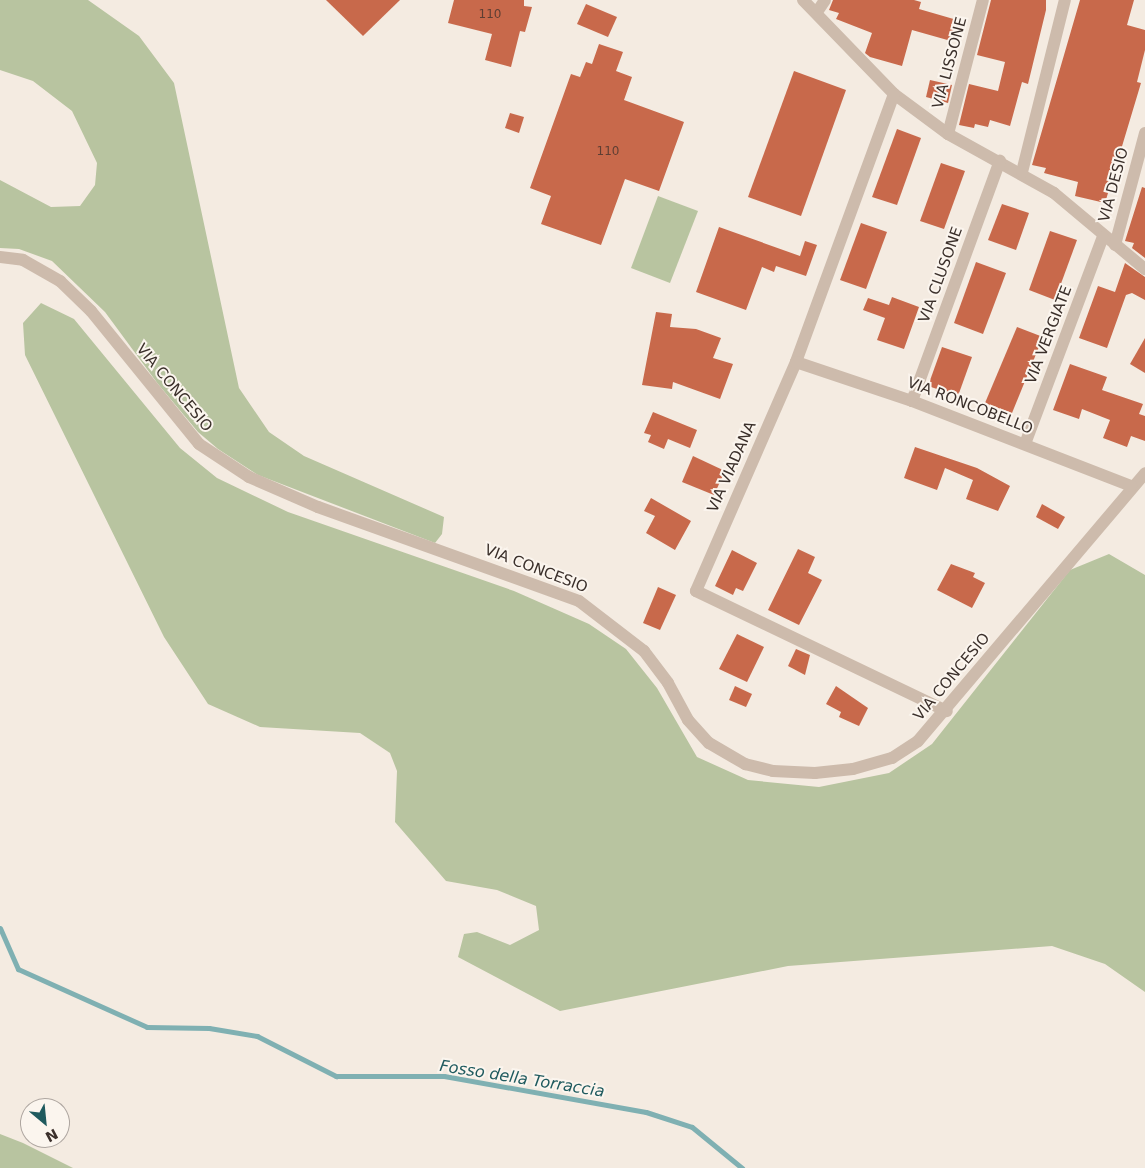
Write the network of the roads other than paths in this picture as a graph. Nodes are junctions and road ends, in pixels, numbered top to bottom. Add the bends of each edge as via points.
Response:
1 (803, 0) edge
2 (825, 0) edge
3 (983, 0) edge
4 (1066, 0) edge
5 (817, 12) junction
6 (894, 94) junction
7 (1145, 133) edge
8 (948, 134) junction
9 (1000, 161) junction
10 (1022, 172) junction
11 (1103, 237) junction
12 (1115, 245) junction
13 (0, 257) edge
14 (1145, 269) edge
15 (796, 362) junction
16 (912, 401) junction
17 (1025, 444) junction
18 (1145, 472) edge
19 (1131, 486) junction
20 (947, 711) junction

1 - 5 street
2 - 5 street
3 - 8 street, VIA LISSONE
4 - 10 street
5 - 6 street
6 - 8 street
6 - 15 street, VIA VIADANA
7 - 12 street, VIA DESIO
8 - 9 street
9 - 10 street
9 - 16 street, VIA CLUSONE
10 - 11 street via 1054,194
11 - 12 street
11 - 17 street, VIA VERGIATE
12 - 14 street
13 - 20 street, VIA CONCESIO via 23,260 60,281 91,311 199,444 249,477 318,507 580,601 640,647 668,683 693,726 730,758 786,772 853,769 906,750
15 - 16 street, VIA RONCOBELLO
15 - 20 street, VIA VIADANA via 696,591
16 - 17 street, VIA RONCOBELLO
17 - 19 street, VIA RONCOBELLO
18 - 19 street, VIA CONCESIO
19 - 20 street, VIA CONCESIO

